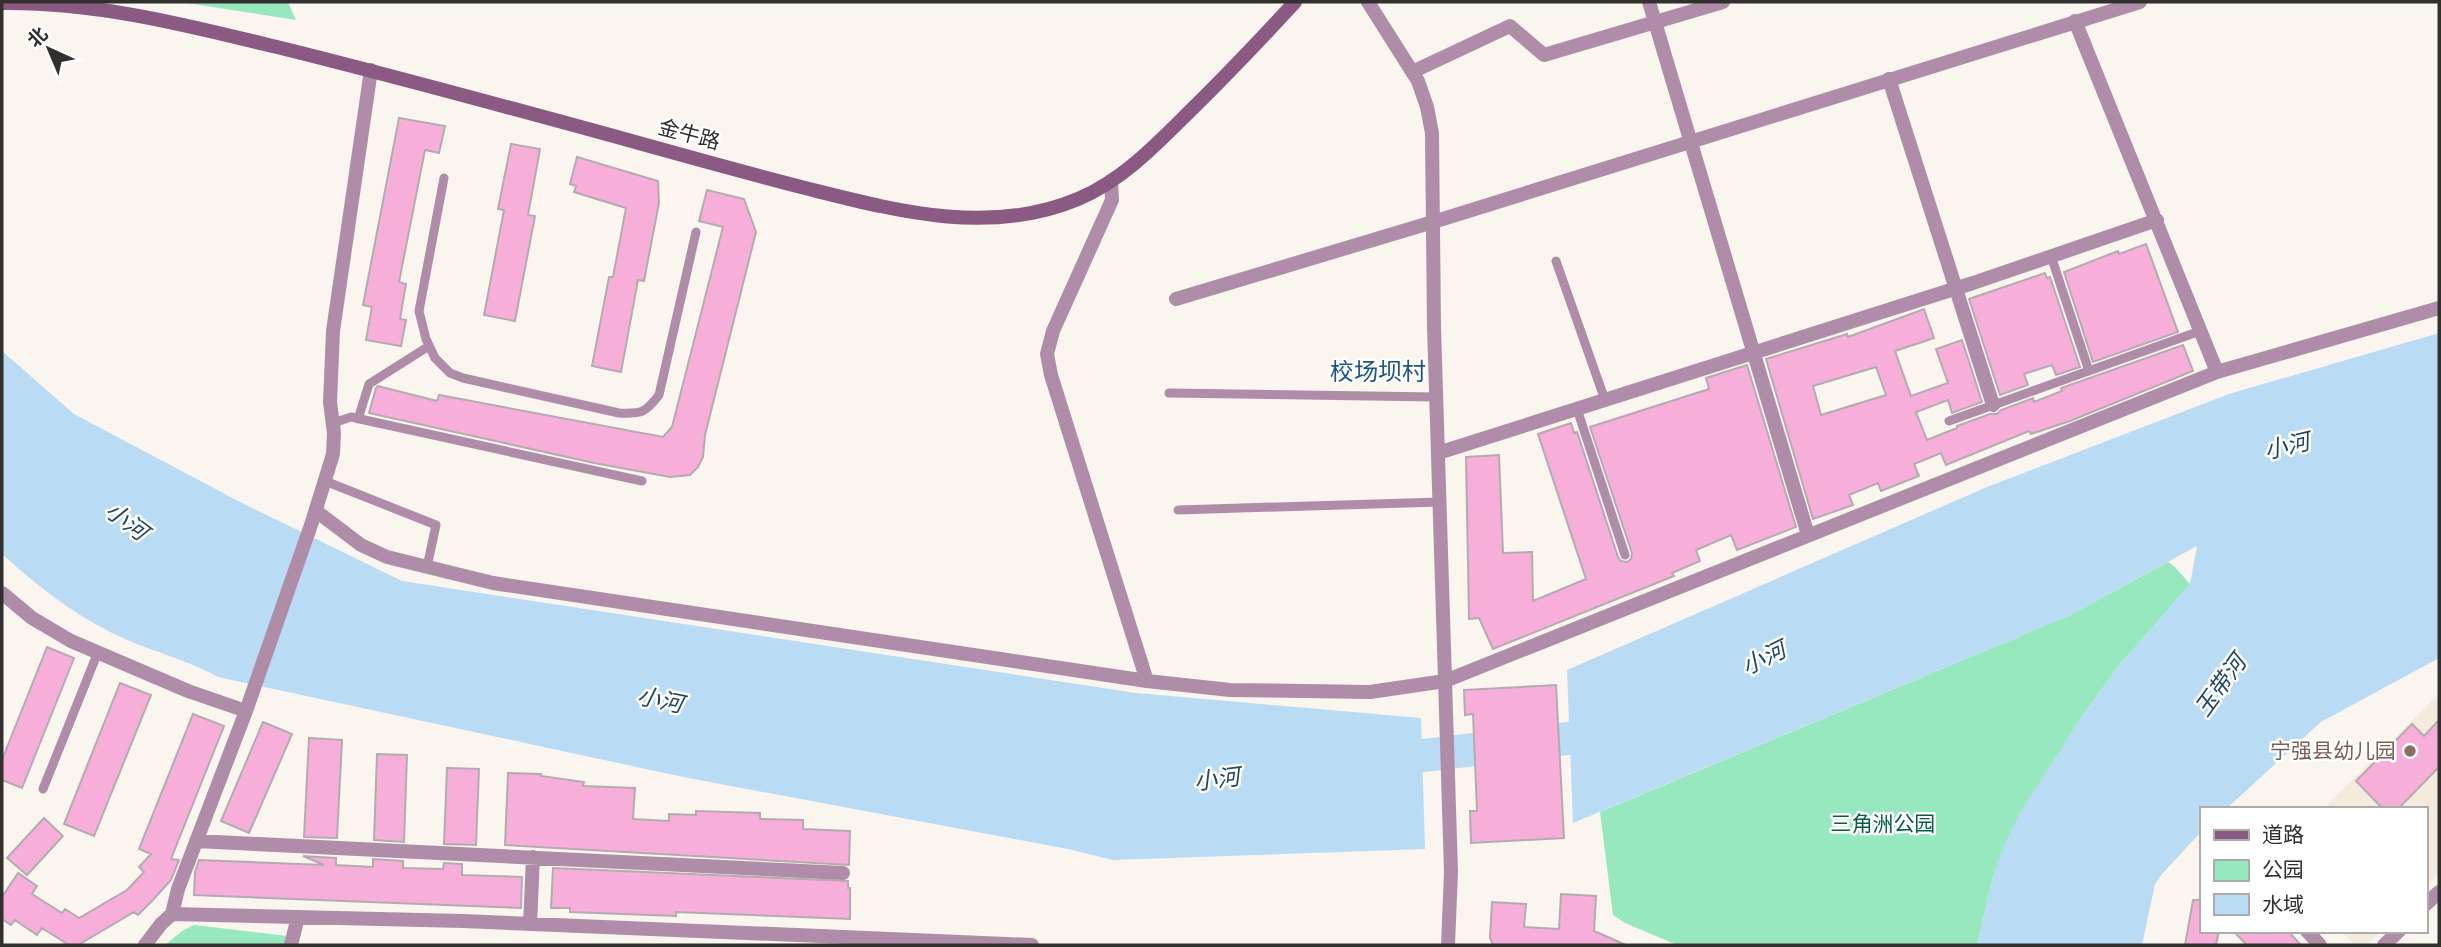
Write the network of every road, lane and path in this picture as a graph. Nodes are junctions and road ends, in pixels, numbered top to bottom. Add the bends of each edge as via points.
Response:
1 (1295, 2) edge
2 (1368, 2) edge
3 (1649, 2) edge
4 (1723, 2) edge
5 (2140, 2) edge
6 (2, 3) edge
7 (2075, 21) junction
8 (1655, 22) junction
9 (371, 70) junction
10 (1412, 72) junction
11 (1889, 79) junction
12 (1690, 141) junction
13 (444, 178) dead end
14 (1111, 181) junction
15 (2157, 220) junction
16 (1433, 222) junction
17 (696, 232) dead end
18 (2052, 256) junction
19 (1556, 261) dead end
20 (1956, 288) junction
21 (1176, 299) dead end
22 (2439, 308) edge
23 (2200, 331) junction
24 (429, 346) junction
25 (1754, 353) junction
26 (2090, 371) junction
27 (2217, 372) junction
28 (1169, 393) dead end
29 (1436, 397) junction
30 (1605, 400) junction
31 (1993, 405) junction
32 (1577, 409) junction
33 (358, 419) junction
34 (1949, 421) dead end
35 (333, 423) junction
36 (1438, 453) junction
37 (325, 481) junction
38 (642, 481) dead end
39 (1439, 502) junction
40 (1178, 510) dead end
41 (314, 517) junction
42 (1808, 535) junction
43 (1625, 555) dead end
44 (427, 567) junction
45 (2, 593) edge
46 (97, 652) junction
47 (1147, 681) junction
48 (1445, 687) junction
49 (246, 711) junction
50 (43, 789) dead end
51 (196, 841) junction
52 (533, 857) junction
53 (843, 873) dead end
54 (172, 914) junction
55 (298, 917) junction
56 (530, 923) junction
57 (2397, 933) edge
58 (145, 945) edge
59 (291, 945) edge
60 (1032, 945) edge
61 (1448, 945) edge
62 (2384, 945) edge

1 - 14 main road, 金牛路 via 1159,142
2 - 10 street
3 - 8 street
4 - 8 street
5 - 7 street
6 - 9 main road, 金牛路 via 115,10
7 - 11 street
7 - 15 street
8 - 10 street via 1544,55 1510,26
8 - 12 street
9 - 14 main road, 金牛路 via 854,201 944,217 1030,214 1074,201
9 - 35 street via 333,331
10 - 16 street via 1432,133
11 - 12 street
11 - 20 street
12 - 16 street
12 - 25 street
13 - 24 lane via 419,311
14 - 47 street via 1112,200 1047,354
15 - 18 street
15 - 23 street
16 - 21 street
16 - 29 street
17 - 24 lane via 659,395 639,414 463,378 445,369
18 - 20 street
18 - 26 lane
19 - 30 lane
20 - 25 street
20 - 31 street
22 - 27 street
23 - 26 lane
23 - 27 street
24 - 33 lane via 369,384
25 - 30 street
25 - 42 street
26 - 31 lane
27 - 42 street
28 - 29 lane
29 - 36 street
30 - 32 street
31 - 34 lane
32 - 36 street
32 - 43 lane
33 - 35 lane
33 - 38 lane
35 - 37 street via 333,454
36 - 39 street
37 - 41 street
37 - 44 lane via 436,525
39 - 40 lane
39 - 48 street
41 - 44 street via 387,557
41 - 49 street
42 - 48 street
44 - 47 street via 493,583
45 - 46 street via 32,618
46 - 49 street
46 - 50 lane
47 - 48 street via 1230,690 1370,692
48 - 61 street via 1451,872
49 - 51 street
51 - 52 street
51 - 54 street
52 - 53 street
52 - 56 street
54 - 55 street
54 - 58 street
55 - 56 street
55 - 59 street
56 - 60 street
57 - 62 street

